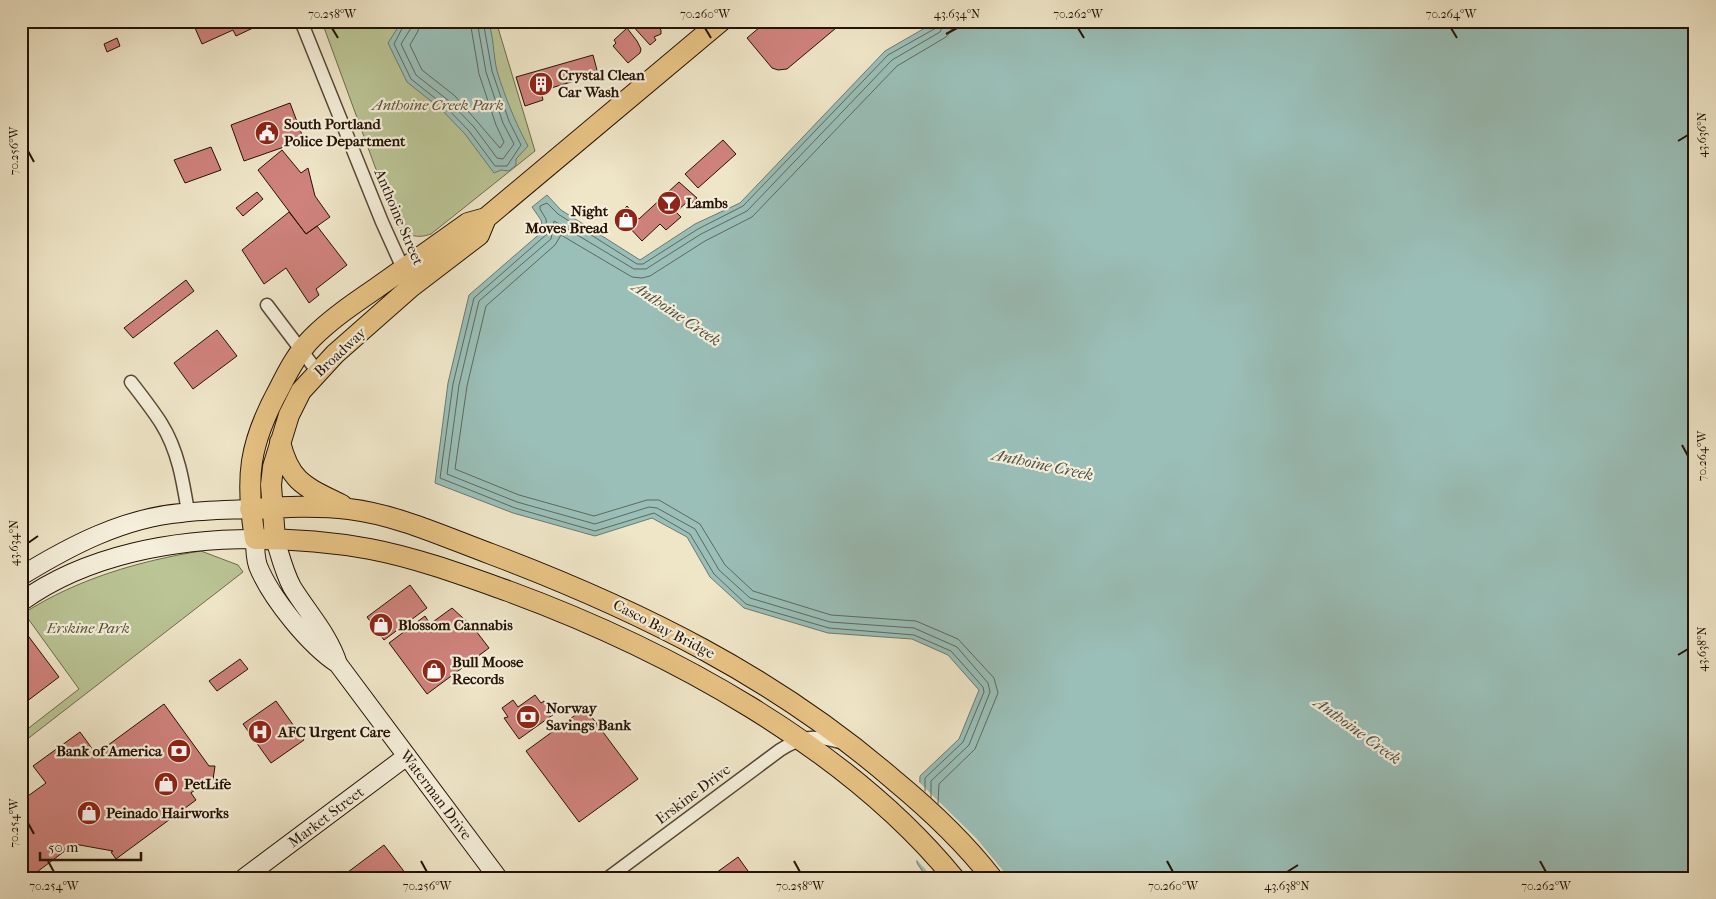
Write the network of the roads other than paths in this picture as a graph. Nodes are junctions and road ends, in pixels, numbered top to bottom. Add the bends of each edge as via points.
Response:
1 (301, 21) edge
2 (722, 21) edge
3 (407, 278) junction
4 (267, 304) dead end
5 (302, 350) junction
6 (318, 371) junction
7 (131, 382) dead end
8 (280, 442) junction
9 (272, 508) junction
10 (250, 509) junction
11 (350, 509) junction
12 (188, 512) junction
13 (255, 539) junction
14 (275, 539) junction
15 (21, 576) edge
16 (21, 602) edge
17 (338, 664) junction
18 (798, 739) junction
19 (855, 745) junction
20 (407, 756) junction
21 (244, 878) edge
22 (498, 878) edge
23 (608, 878) edge
24 (954, 878) edge
25 (992, 878) edge

1 - 3 street, Anthoine Street
2 - 3 main road, Broadway via 486,218 468,223
3 - 5 main road, Broadway via 346,309
3 - 6 main road, Broadway
4 - 5 street
5 - 6 street
5 - 10 main road, Broadway via 262,421 250,475
6 - 8 main road, Broadway via 301,391
7 - 12 street via 161,424 172,446 179,462
8 - 9 main road, Broadway via 271,485
8 - 11 main road via 285,462 299,481
9 - 10 main road
9 - 11 main road, Casco Bay Bridge via 312,506
9 - 14 main road, Waterman Drive
10 - 12 street
10 - 13 main road, Waterman Drive
11 - 19 main road, Casco Bay Bridge via 433,531 612,603 728,663
12 - 15 street via 92,536
13 - 14 main road
13 - 16 street via 191,542 124,555 58,581
13 - 17 street, Waterman Drive via 258,566 283,608 319,652
14 - 17 street, Waterman Drive via 292,586 332,646
14 - 18 main road, Casco Bay Bridge via 373,550 529,599 581,620 684,671
17 - 20 street, Waterman Drive
18 - 19 street via 824,737
18 - 23 street, Erskine Drive
18 - 24 main road, Casco Bay Bridge via 891,812
19 - 25 main road, Casco Bay Bridge via 925,806
20 - 21 street, Market Street
20 - 22 street, Waterman Drive

